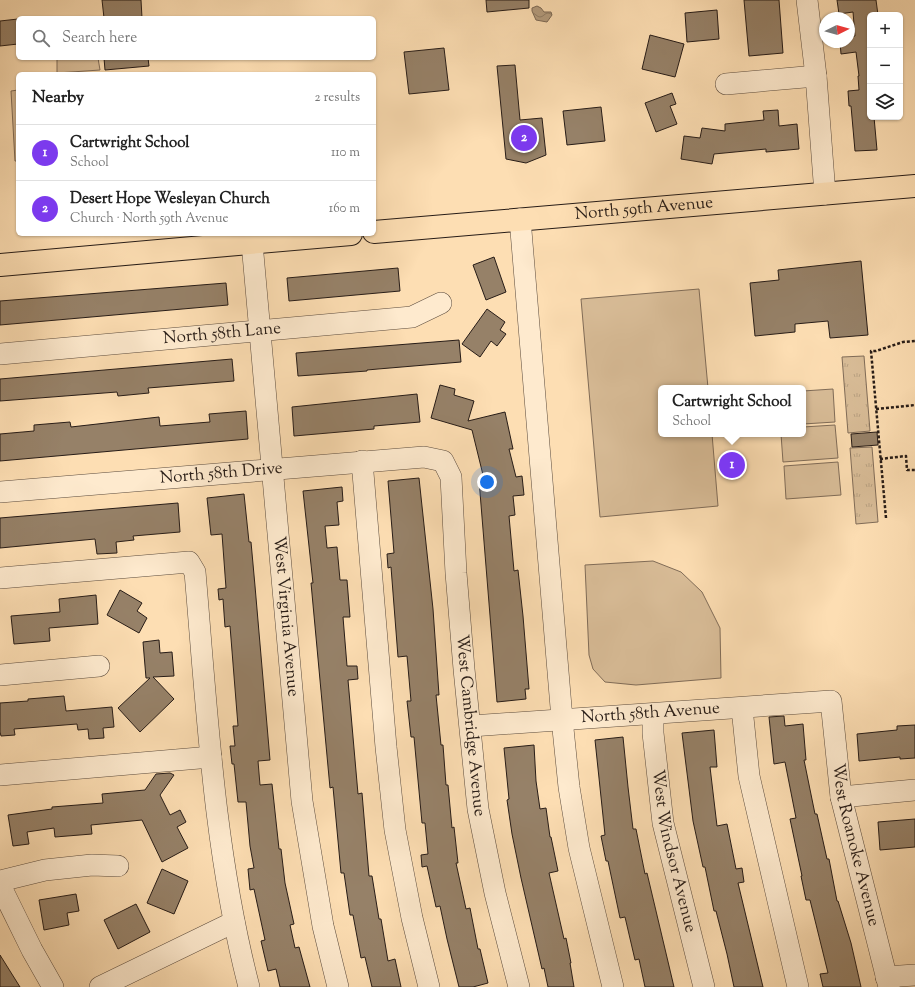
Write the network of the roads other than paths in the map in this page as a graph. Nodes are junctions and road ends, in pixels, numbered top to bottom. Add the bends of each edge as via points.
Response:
1 (807, 0) edge
2 (816, 76) junction
3 (726, 84) dead end
4 (915, 186) edge
5 (826, 194) junction
6 (520, 219) junction
7 (376, 232) edge
8 (329, 236) edge
9 (252, 243) junction
10 (0, 265) edge
11 (441, 303) dead end
12 (260, 330) junction
13 (0, 354) edge
14 (362, 461) junction
15 (443, 461) joint
16 (273, 469) junction
17 (0, 492) edge
18 (0, 578) edge
19 (99, 666) dead end
20 (0, 675) edge
21 (831, 701) joint
22 (742, 708) junction
23 (652, 714) junction
24 (562, 720) junction
25 (470, 726) junction
26 (211, 757) junction
27 (0, 775) edge
28 (915, 790) edge
29 (841, 797) junction
30 (118, 866) dead end
31 (0, 881) edge
32 (0, 885) edge
33 (234, 922) junction
34 (915, 975) edge
35 (887, 982) edge
36 (54, 987) edge
37 (100, 987) edge
38 (249, 987) edge
39 (338, 987) edge
40 (429, 987) edge
41 (519, 987) edge
42 (613, 987) edge
43 (704, 987) edge
44 (798, 987) edge

1 - 2 street
2 - 3 street
2 - 5 street
4 - 5 main road, North 59th Avenue
5 - 6 main road, North 59th Avenue
6 - 7 main road, North 59th Avenue
6 - 24 street
8 - 9 main road
9 - 10 main road
9 - 12 street, West Virginia Avenue
11 - 12 street, North 58th Lane via 412,317
12 - 13 street, North 58th Lane
12 - 16 street, West Virginia Avenue
14 - 15 street, North 58th Drive via 424,456
14 - 16 street, North 58th Drive
14 - 40 street via 395,830 412,918
15 - 25 street, West Cambridge Avenue via 451,477
16 - 17 street, North 58th Drive
16 - 39 street, West Virginia Avenue via 302,801 323,926
18 - 26 street via 188,562 195,572
19 - 20 street
21 - 22 street, North 58th Avenue
21 - 29 street, West Roanoke Avenue
22 - 23 street, North 58th Avenue
22 - 44 street via 749,776
23 - 24 street, North 58th Avenue
23 - 43 street, West Windsor Avenue via 663,823
24 - 25 street, North 58th Avenue
24 - 42 street via 579,848
25 - 41 street, West Cambridge Avenue via 478,809 495,893
26 - 27 street
26 - 33 street
28 - 29 street
29 - 35 street, West Roanoke Avenue
30 - 31 street via 45,870
32 - 36 street via 32,950
33 - 37 street
33 - 38 street
34 - 35 street

